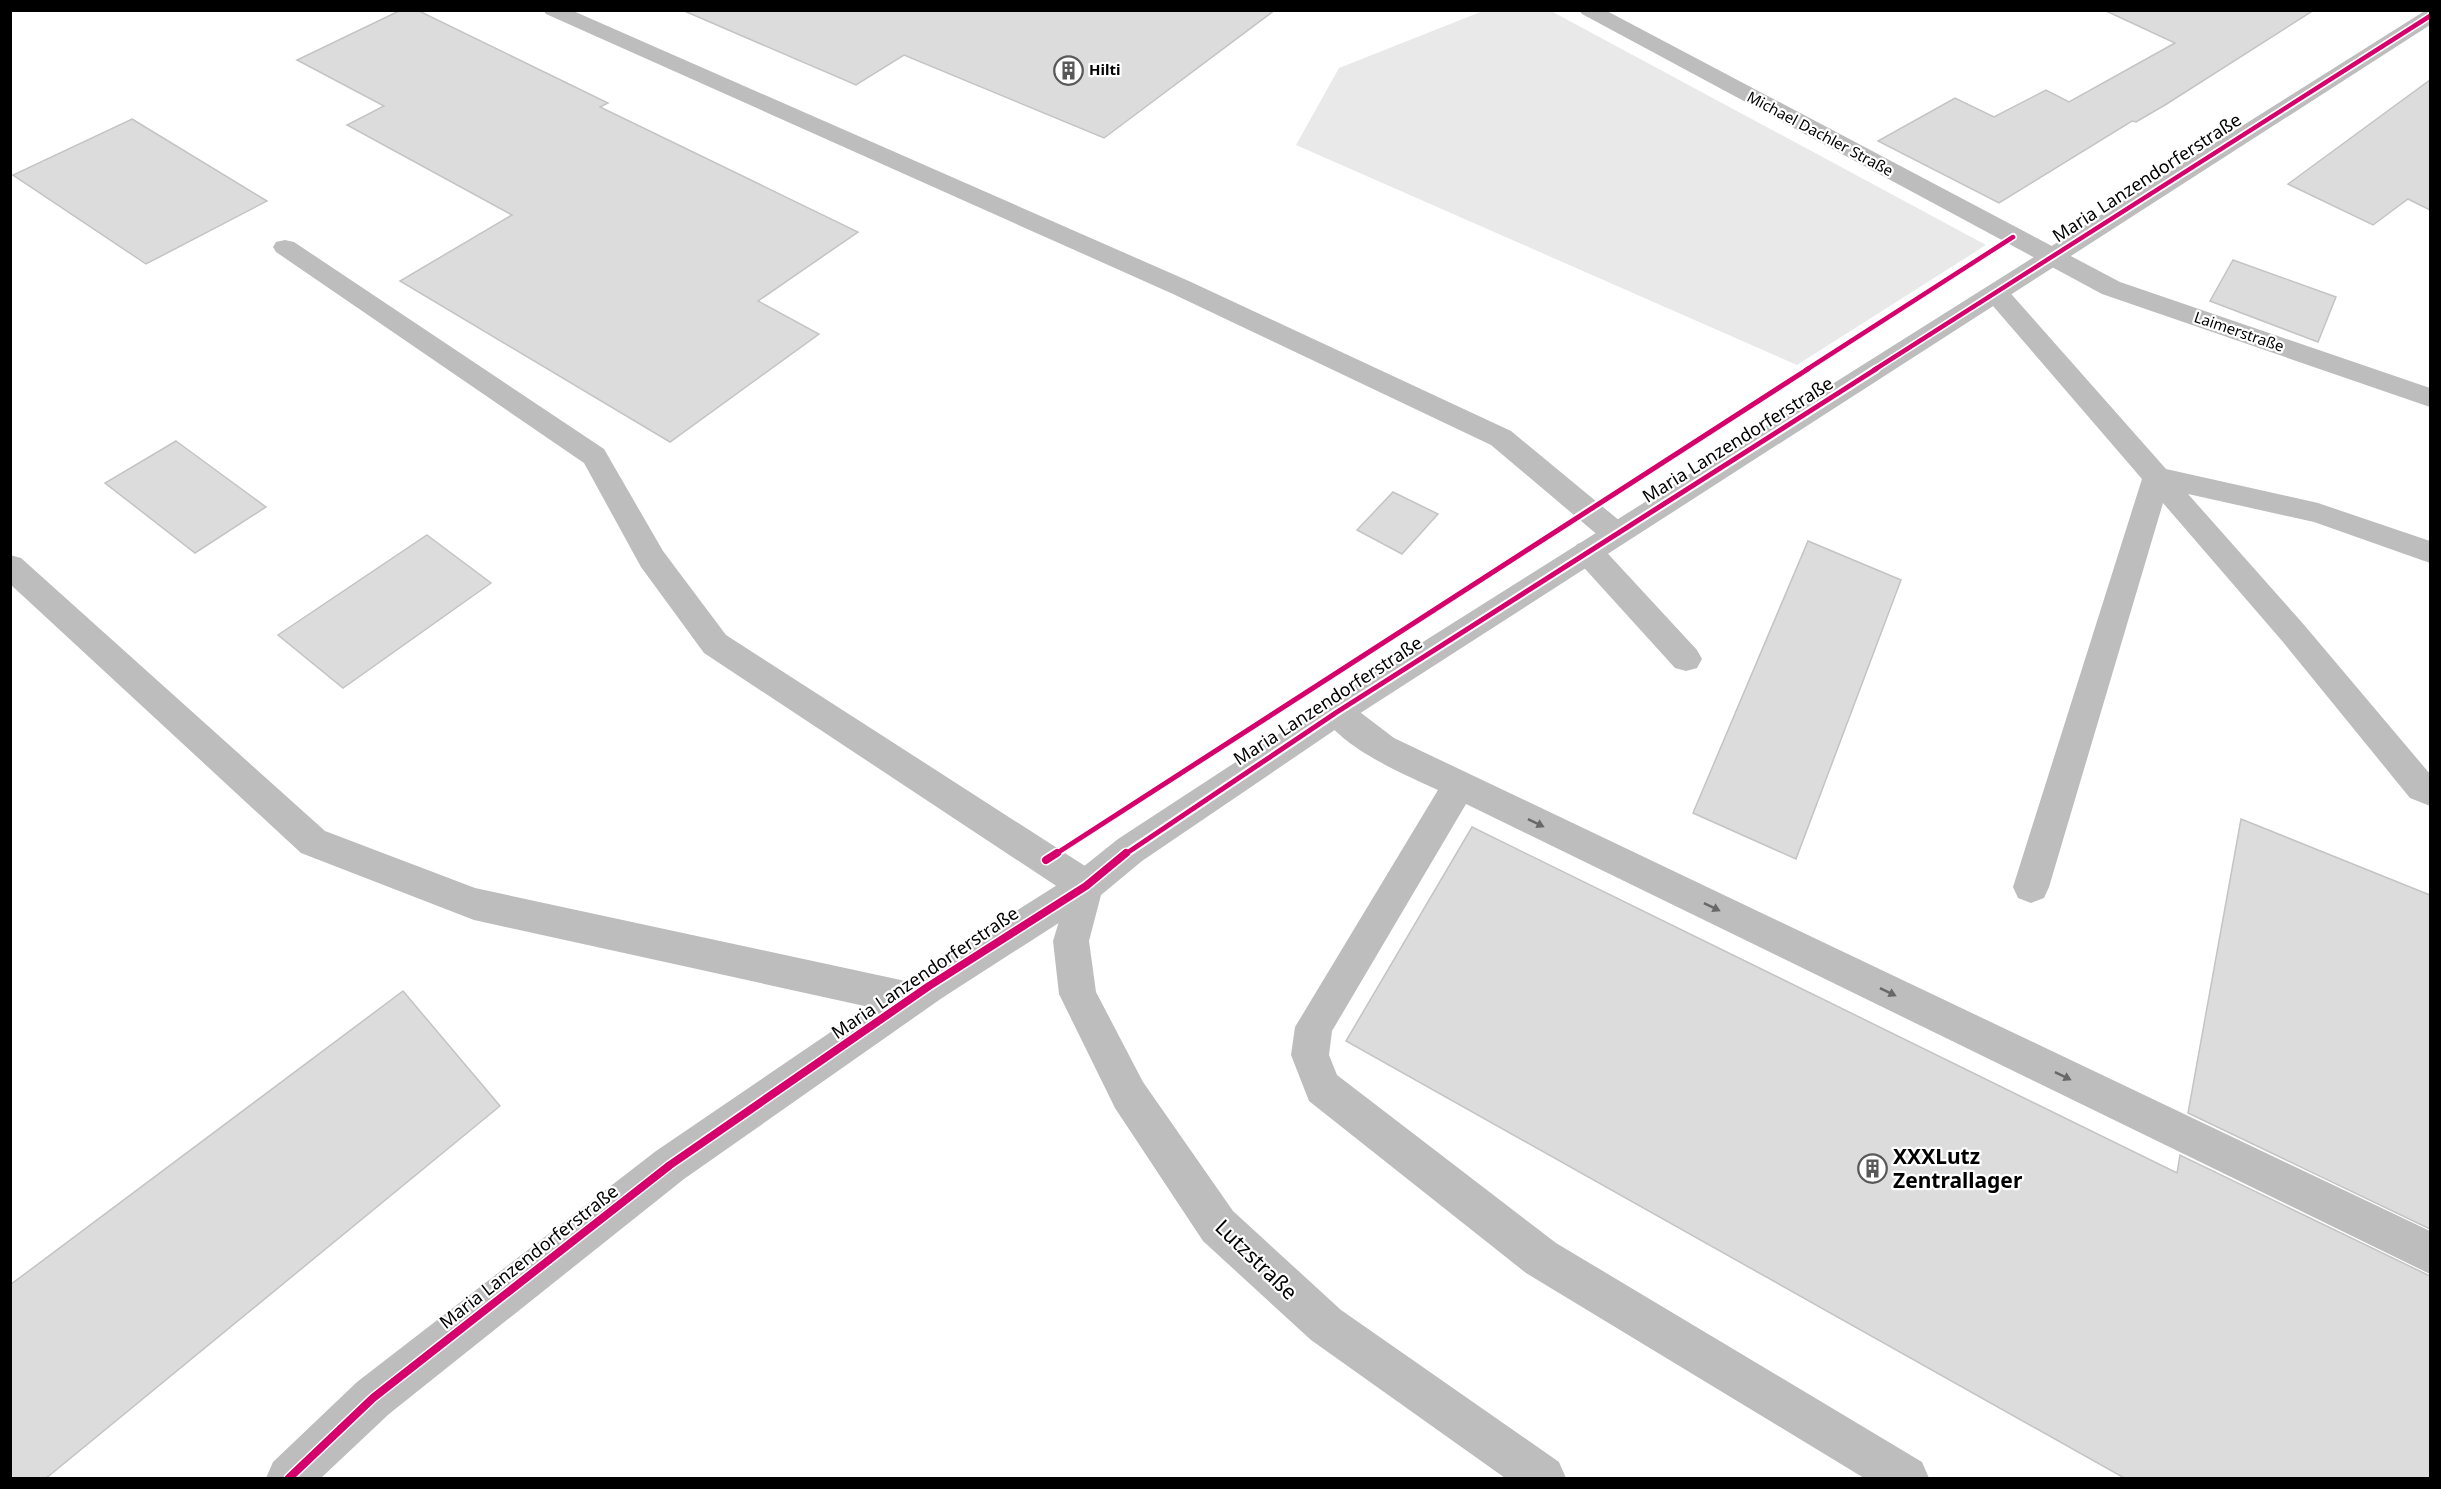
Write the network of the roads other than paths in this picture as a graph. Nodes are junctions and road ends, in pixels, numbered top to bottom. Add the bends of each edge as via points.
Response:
1 (553, 10) edge
2 (1589, 10) edge
3 (2430, 16) edge
4 (285, 247) dead end
5 (2051, 257) junction
6 (1996, 293) junction
7 (2430, 398) edge
8 (2157, 477) junction
9 (1616, 534) junction
10 (1587, 552) junction
11 (2430, 552) edge
12 (10, 566) edge
13 (1686, 659) dead end
14 (1337, 712) junction
15 (1471, 791) junction
16 (2430, 792) edge
17 (1086, 886) junction
18 (2031, 887) dead end
19 (910, 999) junction
20 (2430, 1253) edge
21 (289, 1479) edge
22 (1543, 1479) edge
23 (1906, 1479) edge

1 - 9 street via 1182,288 1501,438
2 - 5 street, Michael Dachler Straße
3 - 5 street, Maria Lanzendorferstraße
4 - 17 street via 594,456 652,559 715,644
5 - 6 street, Maria Lanzendorferstraße
5 - 7 street, Laimerstraße via 2111,288
6 - 8 street
6 - 9 street, Maria Lanzendorferstraße
8 - 11 street via 2319,513
8 - 16 street via 2422,788
8 - 18 street
9 - 10 street, Maria Lanzendorferstraße
10 - 13 street
10 - 14 street, Maria Lanzendorferstraße
12 - 19 street via 313,842 474,903
14 - 15 street via 1382,748
14 - 17 street, Maria Lanzendorferstraße via 1130,850
15 -> 20 street
15 - 23 street via 1314,1027 1310,1055 1323,1088 1541,1258
17 - 19 street, Maria Lanzendorferstraße
17 - 22 street, Lutzstraße via 1071,941 1078,994 1129,1095 1218,1226 1326,1325
19 - 21 street, Maria Lanzendorferstraße via 670,1165 373,1398

